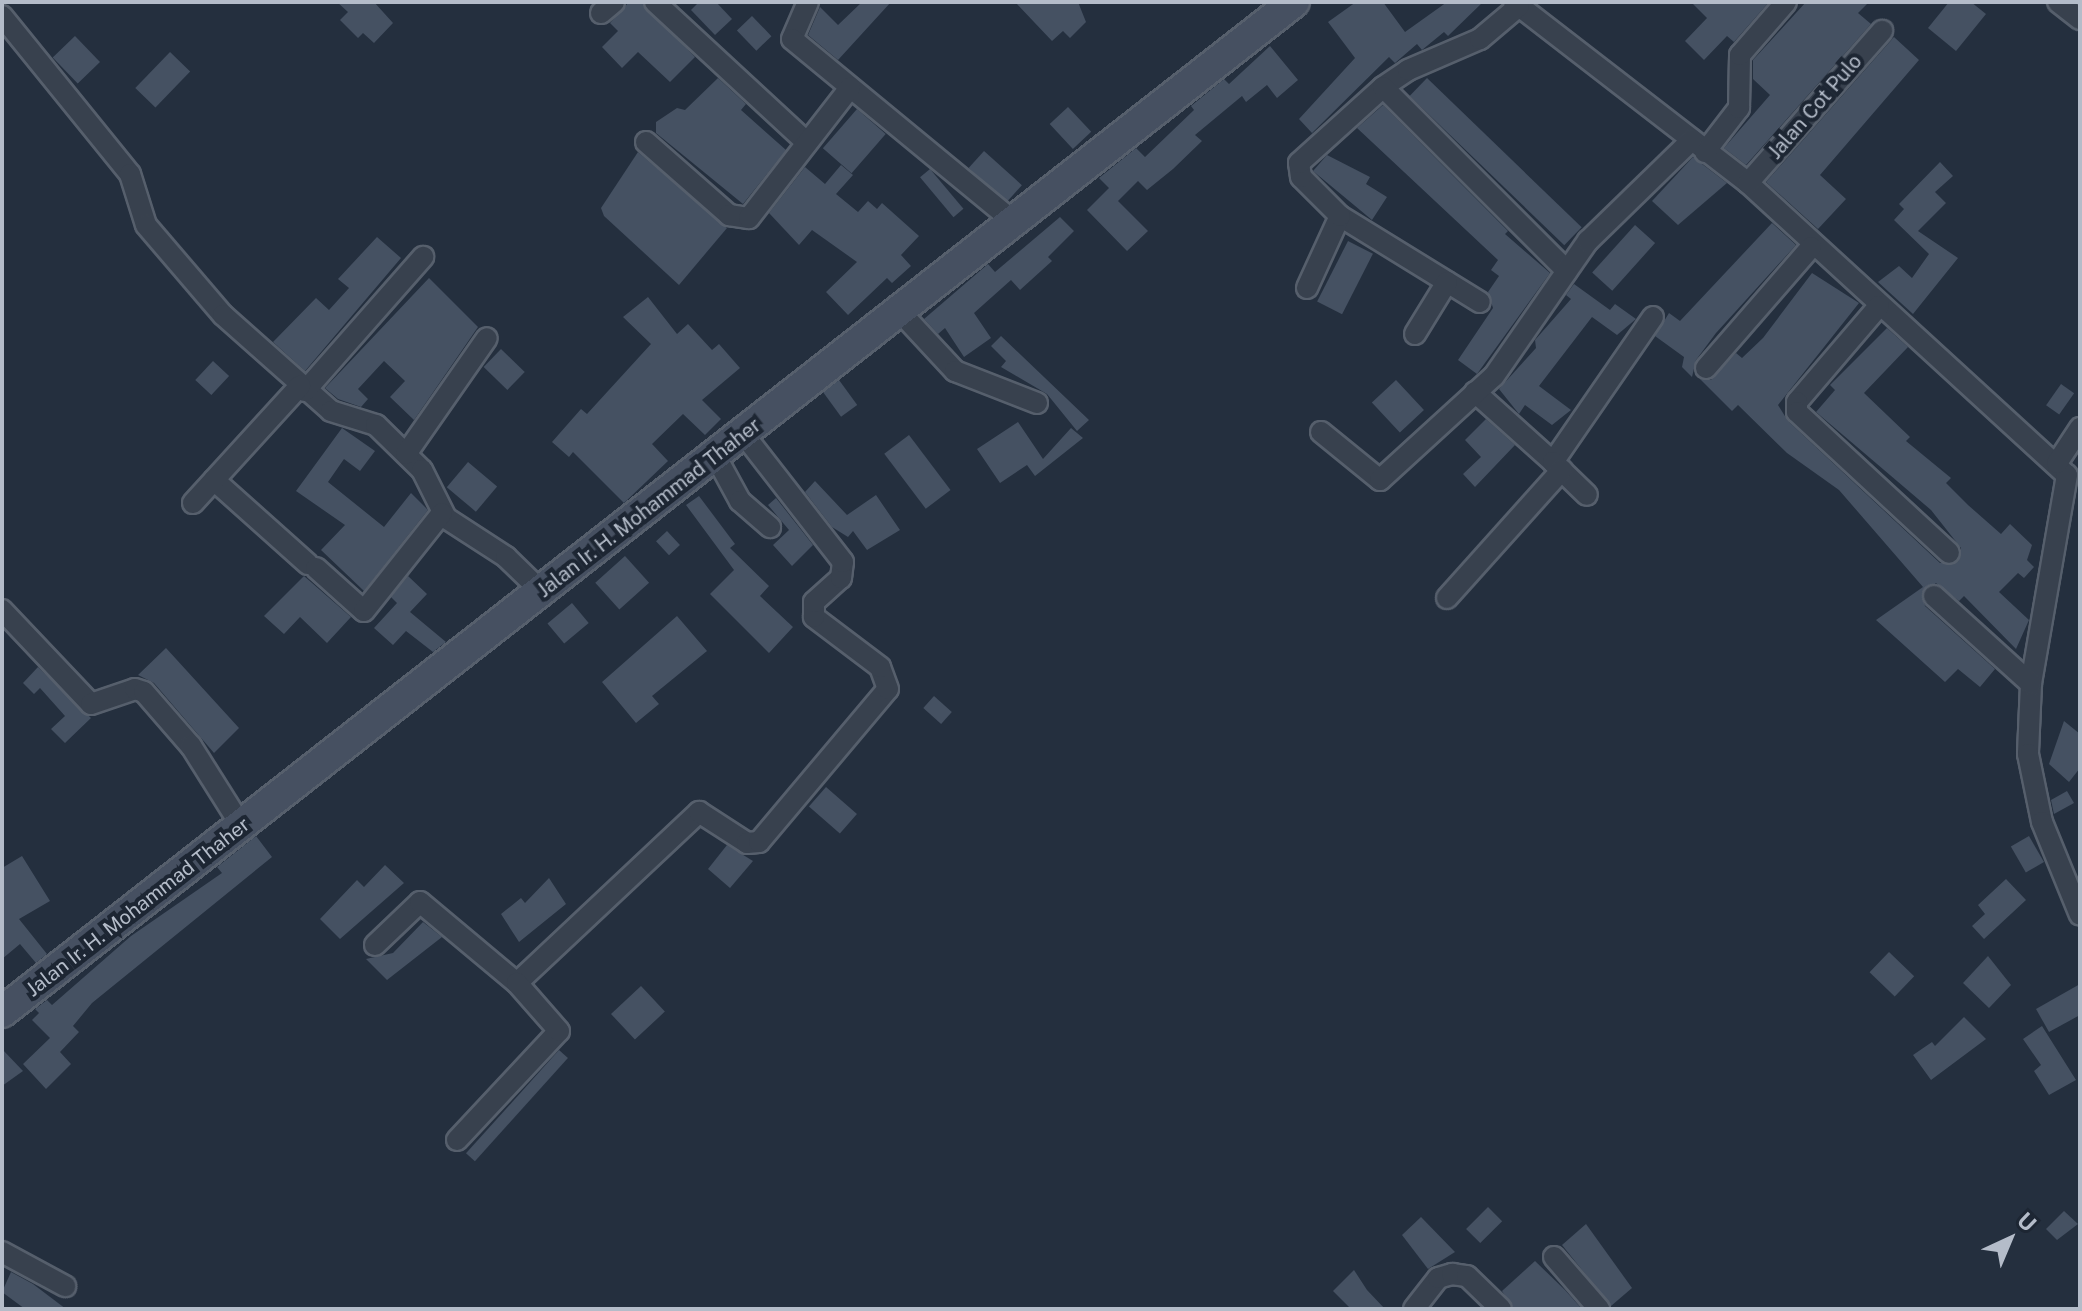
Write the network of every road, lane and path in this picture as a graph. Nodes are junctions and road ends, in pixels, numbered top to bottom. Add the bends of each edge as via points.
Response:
1 (655, 2) edge
2 (808, 2) edge
3 (1294, 2) edge
4 (1786, 2) edge
5 (2058, 2) edge
6 (1516, 4) edge
7 (2, 16) edge
8 (2080, 19) edge
9 (1882, 31) dead end
10 (1383, 87) junction
11 (850, 88) junction
12 (646, 142) dead end
13 (807, 143) junction
14 (1698, 146) junction
15 (1748, 183) junction
16 (1340, 216) junction
17 (1015, 223) junction
18 (1811, 247) junction
19 (423, 257) dead end
20 (1567, 271) junction
21 (1447, 282) junction
22 (1307, 288) dead end
23 (1480, 302) dead end
24 (1879, 306) junction
25 (902, 314) junction
26 (1653, 317) dead end
27 (1415, 334) dead end
28 (487, 338) dead end
29 (1706, 368) dead end
30 (303, 389) junction
31 (1475, 392) junction
32 (1037, 403) dead end
33 (2080, 428) edge
34 (1321, 432) dead end
35 (744, 435) junction
36 (406, 454) junction
37 (716, 457) junction
38 (1558, 466) junction
39 (2068, 474) edge
40 (214, 480) junction
41 (1587, 495) dead end
42 (193, 503) dead end
43 (442, 513) junction
44 (770, 527) dead end
45 (1949, 553) dead end
46 (541, 591) junction
47 (1934, 596) dead end
48 (1447, 598) dead end
49 (2, 610) edge
50 (2031, 684) junction
51 (242, 827) junction
52 (2080, 915) edge
53 (375, 945) dead end
54 (517, 983) junction
55 (2, 1012) edge
56 (457, 1140) dead end
57 (2, 1252) edge
58 (1554, 1257) dead end
59 (65, 1286) dead end
60 (1414, 1309) edge
61 (1501, 1309) edge
62 (1599, 1309) edge

1 - 13 street
2 - 11 street via 792,39
3 - 17 main road, Jalan Ir. H. Mohammad Thaher
4 - 14 street via 1740,55 1739,108
5 - 8 street
6 - 10 street via 1480,39 1408,70
6 - 14 street
7 - 30 street via 130,174 146,225 223,315
9 - 15 street, Jalan Cot Pulo
10 - 16 street via 1299,163 1301,177
10 - 20 street
11 - 13 street
11 - 17 street
12 - 13 street via 740,220 761,205
14 - 15 street
14 - 20 street via 1588,241
15 - 18 street
16 - 21 street
16 - 22 street
17 - 25 main road, Jalan Ir. H. Mohammad Thaher
18 - 24 street
18 - 29 street
19 - 30 street
20 - 31 street
21 - 23 street
21 - 27 street
24 - 39 street
24 - 45 street via 1797,402 1797,412
25 - 32 street via 955,371
25 - 35 main road, Jalan Ir. H. Mohammad Thaher
26 - 38 street
28 - 36 street
30 - 36 street via 331,411 376,425
30 - 40 street
31 - 34 street via 1380,480
31 - 38 street
33 - 39 street
35 - 37 main road, Jalan Ir. H. Mohammad Thaher
35 - 54 street via 843,562 841,578 814,602 814,617 880,667 888,689 759,842 747,843 699,812
36 - 43 street via 422,470
37 - 44 street via 740,501
37 - 46 main road, Jalan Ir. H. Mohammad Thaher
38 - 41 street
38 - 48 street
39 - 50 street
40 - 42 street
40 - 43 street via 364,611
43 - 46 street
46 - 51 main road, Jalan Ir. H. Mohammad Thaher
47 - 50 street
49 - 51 street via 91,704 135,689 144,692 191,746
50 - 52 street via 2028,754 2042,822
51 - 55 main road, Jalan Ir. H. Mohammad Thaher
53 - 54 street via 420,902
54 - 56 street via 559,1031
57 - 59 street
58 - 62 street
60 - 61 street via 1438,1278 1452,1274 1467,1276

